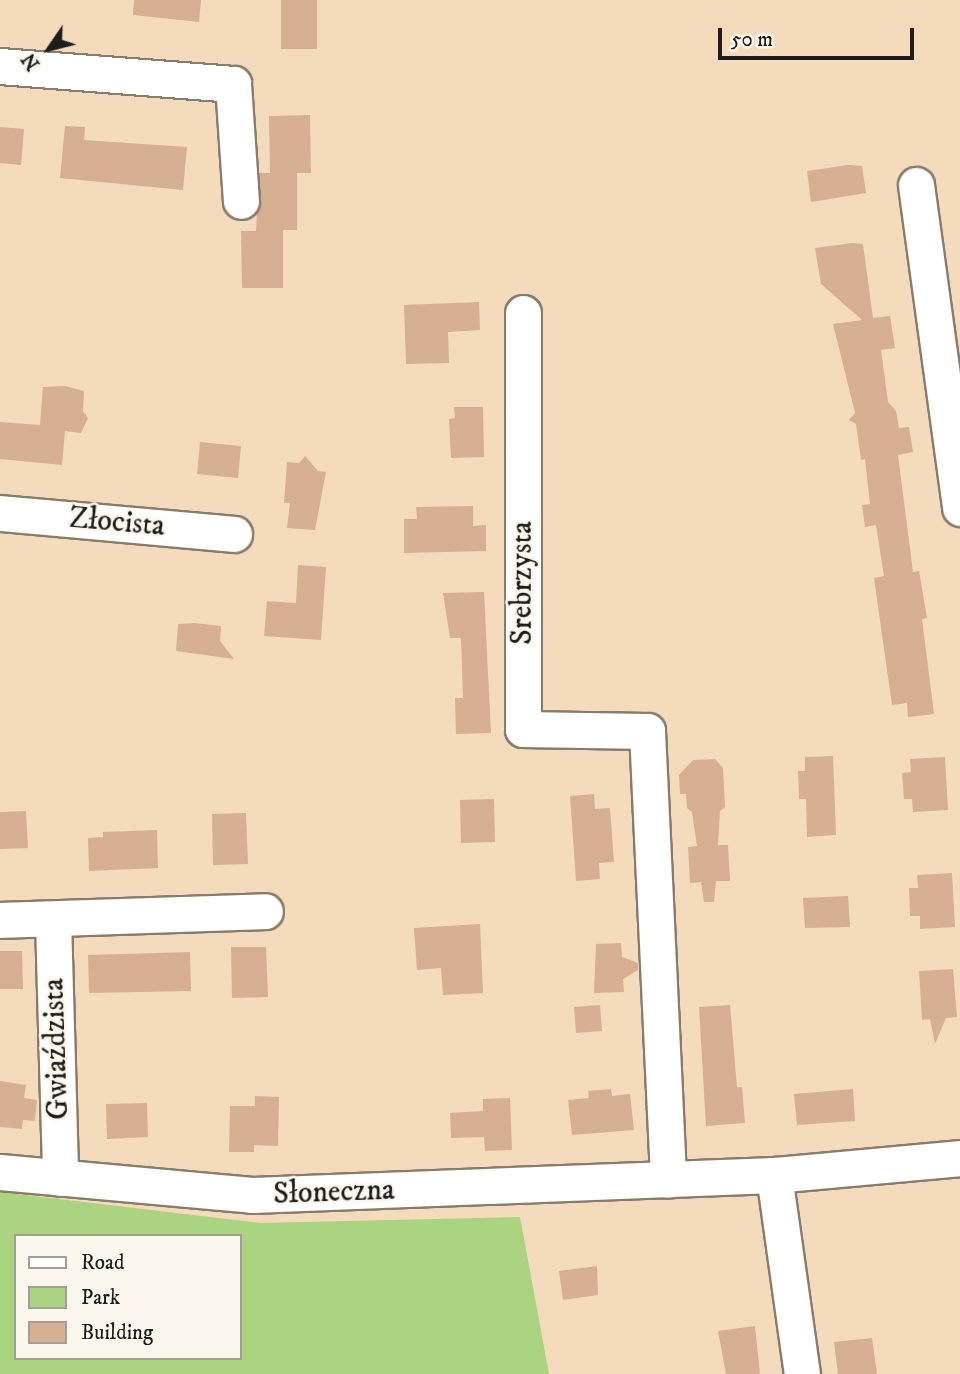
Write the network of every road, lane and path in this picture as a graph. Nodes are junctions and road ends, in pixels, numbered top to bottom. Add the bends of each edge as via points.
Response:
1 (0, 66) edge
2 (916, 185) dead end
3 (241, 201) dead end
4 (523, 313) dead end
5 (960, 508) edge
6 (0, 513) edge
7 (234, 534) dead end
8 (265, 911) dead end
9 (0, 920) edge
10 (53, 920) junction
11 (960, 1158) edge
12 (0, 1172) edge
13 (774, 1175) junction
14 (60, 1178) junction
15 (668, 1180) junction
16 (802, 1374) edge

1 - 3 street via 233,84
2 - 5 street
4 - 15 street, Srebrzysta via 523,729 647,731
6 - 7 street, Złocista
8 - 10 street
9 - 10 street
10 - 14 street, Gwiaździsta
11 - 13 street, Słoneczna
12 - 14 street, Słoneczna
13 - 15 street, Słoneczna
13 - 16 street
14 - 15 street, Słoneczna via 252,1195

